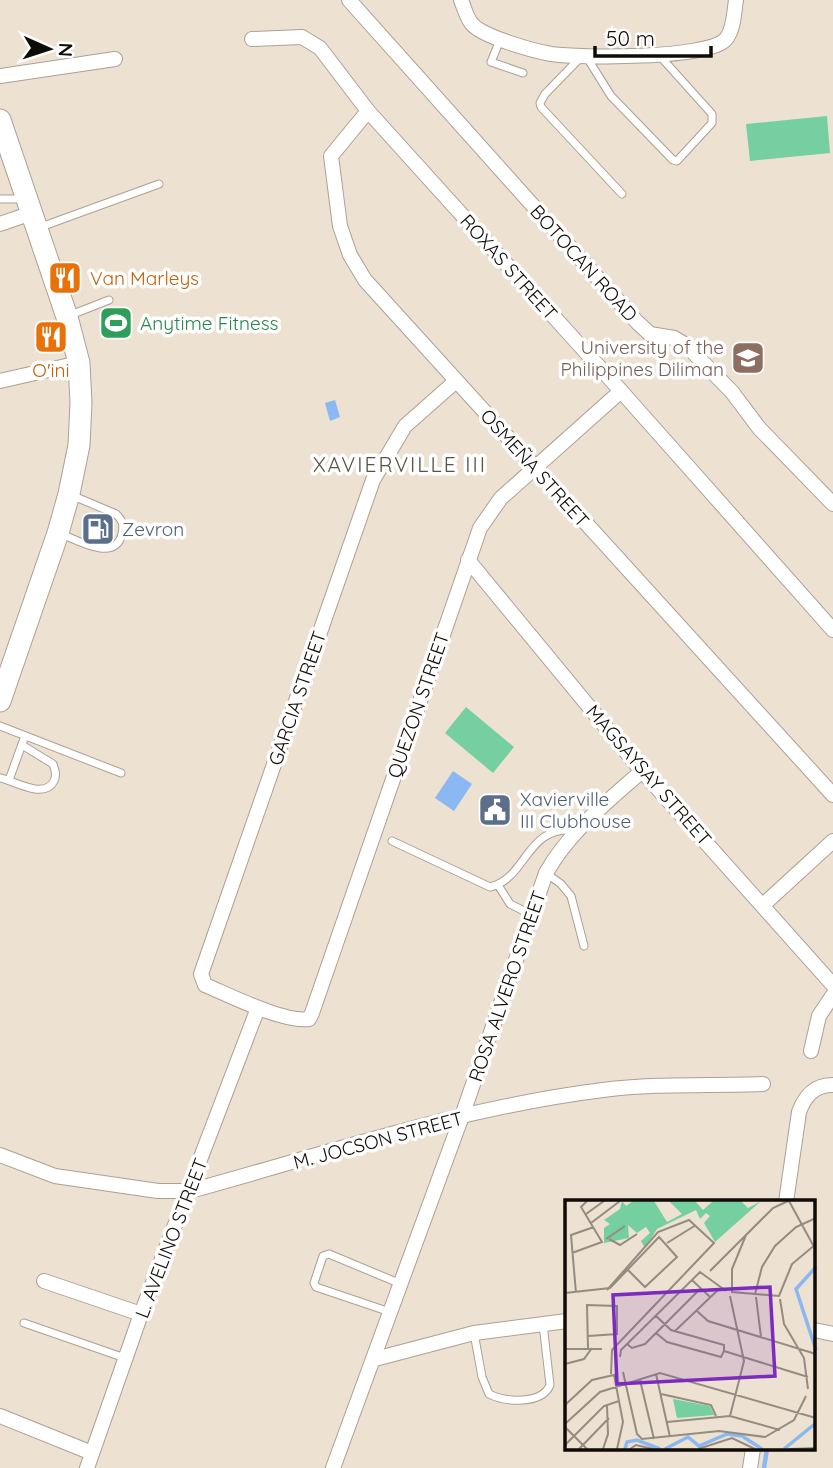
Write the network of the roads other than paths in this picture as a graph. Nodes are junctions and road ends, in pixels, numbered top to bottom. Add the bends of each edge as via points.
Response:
1 (349, 0) edge
2 (461, 0) edge
3 (736, 0) edge
4 (252, 39) dead end
5 (500, 40) junction
6 (659, 55) junction
7 (583, 56) junction
8 (115, 59) dead end
9 (523, 73) dead end
10 (0, 76) edge
11 (368, 111) junction
12 (0, 120) edge
13 (5, 150) edge
14 (159, 184) dead end
15 (622, 194) dead end
16 (0, 199) edge
17 (32, 213) junction
18 (0, 224) edge
19 (108, 300) dead end
20 (67, 317) junction
21 (79, 363) junction
22 (0, 381) edge
23 (456, 381) junction
24 (621, 391) junction
25 (535, 469) junction
26 (69, 494) junction
27 (833, 505) edge
28 (58, 533) junction
29 (468, 560) junction
30 (833, 630) edge
31 (0, 701) edge
32 (0, 726) edge
33 (25, 736) junction
34 (22, 745) junction
35 (642, 771) junction
36 (121, 773) dead end
37 (0, 778) edge
38 (9, 780) junction
39 (833, 795) edge
40 (576, 830) junction
41 (392, 841) dead end
42 (833, 841) edge
43 (546, 873) junction
44 (498, 885) junction
45 (763, 905) junction
46 (530, 914) junction
47 (584, 946) dead end
48 (833, 985) edge
49 (833, 995) edge
50 (258, 1008) junction
51 (811, 1051) dead end
52 (763, 1084) dead end
53 (833, 1085) edge
54 (463, 1116) junction
55 (0, 1155) edge
56 (190, 1191) junction
57 (786, 1200) edge
58 (44, 1281) dead end
59 (401, 1284) junction
60 (391, 1312) junction
61 (141, 1314) junction
62 (565, 1321) edge
63 (23, 1323) dead end
64 (542, 1323) junction
65 (474, 1333) junction
66 (125, 1358) junction
67 (374, 1359) junction
68 (0, 1416) edge
69 (753, 1450) edge
70 (92, 1453) junction
71 (87, 1468) edge
72 (333, 1468) edge
73 (750, 1468) edge

1 - 27 street, BOTOCAN ROAD via 637,323 650,334 686,345
2 - 5 street via 472,25
3 - 6 street via 727,39 715,47
4 - 11 street, ROXAS STREET via 310,40
5 - 7 street via 551,54
5 - 9 lane via 491,62
6 - 7 street
6 - 7 lane via 713,118 677,161 611,96
7 - 15 lane via 545,94 541,107
8 - 10 street
11 - 23 street, OSMEÑA STREET via 331,156 340,226 365,279
11 - 24 street, ROXAS STREET
12 - 13 main road
13 - 17 main road
14 - 17 lane
16 - 17 lane
17 - 18 street
17 - 20 main road
19 - 20 lane
20 - 21 main road
21 - 22 street
21 - 26 main road via 80,430
23 - 25 street, OSMEÑA STREET
23 - 50 street, GARCIA STREET via 405,426 373,480 201,975 205,985
24 - 25 street, QUEZON STREET
24 - 30 street, ROXAS STREET
25 - 29 street, QUEZON STREET via 501,498 480,528
25 - 39 street, OSMEÑA STREET
26 - 28 main road
26 - 28 lane via 116,514 123,523 122,533 111,549
28 - 31 main road
29 - 35 street, MAGSAYSAY STREET
29 - 50 street, QUEZON STREET via 312,1013 300,1020
32 - 33 lane
33 - 34 lane
33 - 36 lane
34 - 38 lane
34 - 38 lane via 53,764 55,779 48,788 37,790
35 - 40 street, ROSA ALVERO STREET
35 - 45 street, MAGSAYSAY STREET
37 - 38 lane
40 - 43 street, ROSA ALVERO STREET
40 - 44 lane via 558,830 535,842
41 - 44 lane via 490,887
42 - 45 street
43 - 46 street, ROSA ALVERO STREET
43 - 47 lane via 571,896
44 - 46 lane via 510,904
45 - 48 street, MAGSAYSAY STREET
46 - 54 street, ROSA ALVERO STREET
49 - 51 street via 819,1016
50 - 56 street, L. AVELINO STREET
52 - 54 street, M. JOCSON STREET via 605,1090
53 - 57 street via 824,1085 804,1098
54 - 56 street, M. JOCSON STREET
54 - 59 street, ROSA ALVERO STREET
55 - 56 street, M. JOCSON STREET via 55,1176 158,1191
56 - 61 street, L. AVELINO STREET
58 - 61 street
59 - 60 street, ROSA ALVERO STREET
59 - 60 lane via 323,1255 316,1287
60 - 67 street, ROSA ALVERO STREET
61 - 66 street, L. AVELINO STREET
62 - 64 street
63 - 66 lane
64 - 65 street
64 - 65 lane via 550,1385 528,1399 505,1400 489,1394
65 - 67 street
66 - 70 street, L. AVELINO STREET
67 - 72 street, ROSA ALVERO STREET
68 - 70 street
69 - 73 street
70 - 71 street, L. AVELINO STREET

